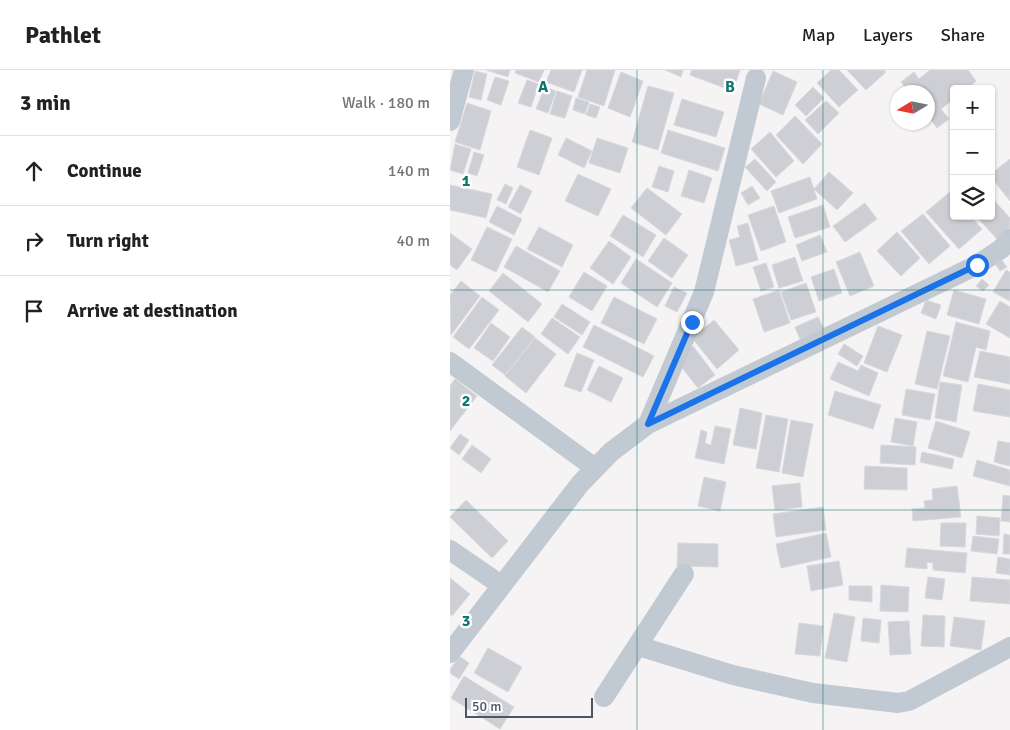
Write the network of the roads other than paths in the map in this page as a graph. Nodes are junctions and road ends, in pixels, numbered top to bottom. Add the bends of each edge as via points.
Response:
1 (464, 70) edge
2 (756, 78) dead end
3 (450, 121) edge
4 (1010, 239) edge
5 (450, 362) edge
6 (648, 424) junction
7 (595, 468) junction
8 (450, 550) edge
9 (684, 574) dead end
10 (501, 585) junction
11 (638, 646) junction
12 (1010, 647) edge
13 (450, 653) edge
14 (604, 697) dead end

1 - 3 street
2 - 6 street via 704,292
4 - 6 street via 977,265
5 - 7 street
6 - 7 street
7 - 10 street
8 - 10 street
9 - 11 street
10 - 13 street
11 - 12 street via 733,675 813,693 898,703 909,701
11 - 14 street

